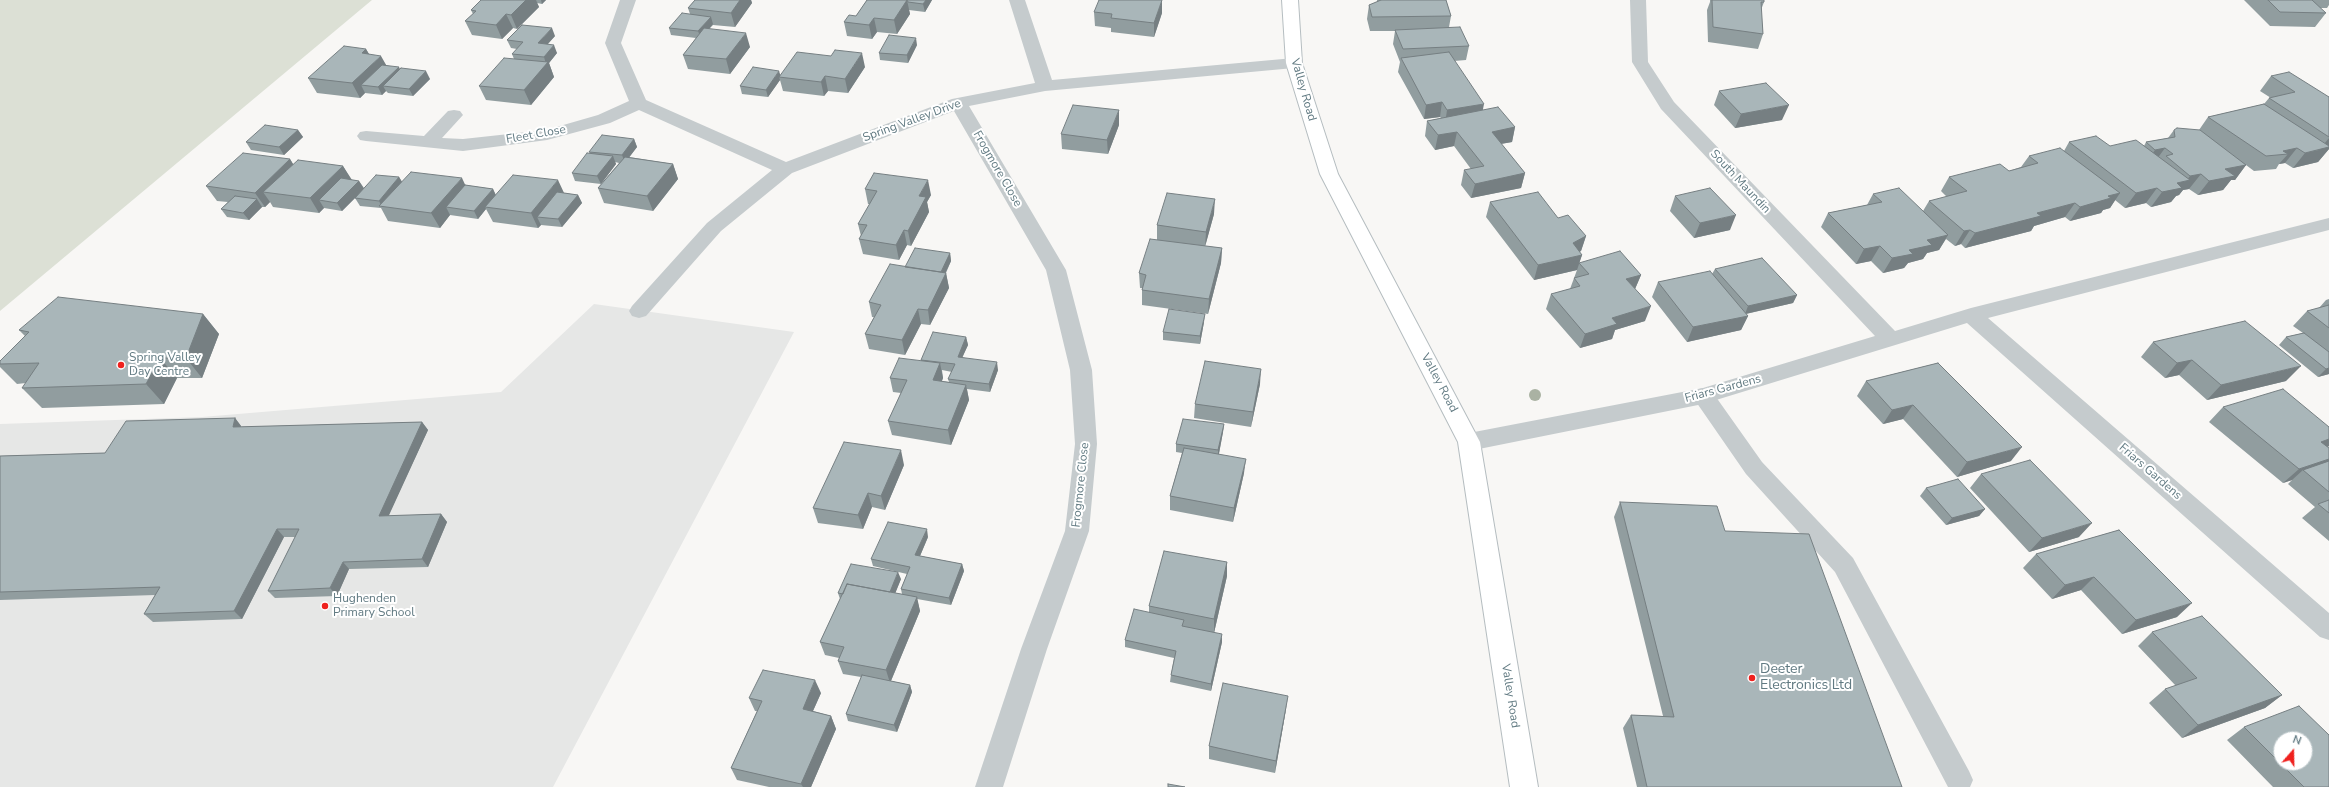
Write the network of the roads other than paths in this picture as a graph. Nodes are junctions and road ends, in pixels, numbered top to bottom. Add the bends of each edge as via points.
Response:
1 (628, 0) edge
2 (1017, 0) edge
3 (1290, 0) edge
4 (1638, 0) edge
5 (1294, 63) junction
6 (1045, 86) junction
7 (639, 103) junction
8 (958, 103) junction
9 (454, 115) dead end
10 (366, 136) dead end
11 (428, 142) junction
12 (785, 169) junction
13 (2329, 224) edge
14 (639, 311) dead end
15 (1971, 315) junction
16 (1890, 340) junction
17 (1703, 396) junction
18 (1470, 442) junction
19 (2329, 629) edge
20 (1959, 780) dead end
21 (989, 787) edge
22 (1524, 787) edge

1 - 7 street via 613,43
2 - 6 street
3 - 5 street, Valley Road
4 - 16 street, South Maundin via 1640,62 1667,104
5 - 6 street, Spring Valley Drive
5 - 18 street, Valley Road via 1329,174
6 - 8 street, Spring Valley Drive
7 - 11 street, Fleet Close via 604,119 547,135 463,145
7 - 12 street
8 - 12 street, Spring Valley Drive
8 - 21 street, Frogmore Close via 1056,270 1081,370 1086,444 1077,531 1034,649
9 - 11 street
10 - 11 street, Fleet Close
12 - 14 street, Spring Valley Drive via 714,227
13 - 15 street, Friars Gardens
15 - 16 street, Friars Gardens
15 - 19 street, Friars Gardens
16 - 17 street, Friars Gardens
17 - 18 street, Friars Gardens
17 - 20 street via 1754,468 1844,565
18 - 22 street, Valley Road

